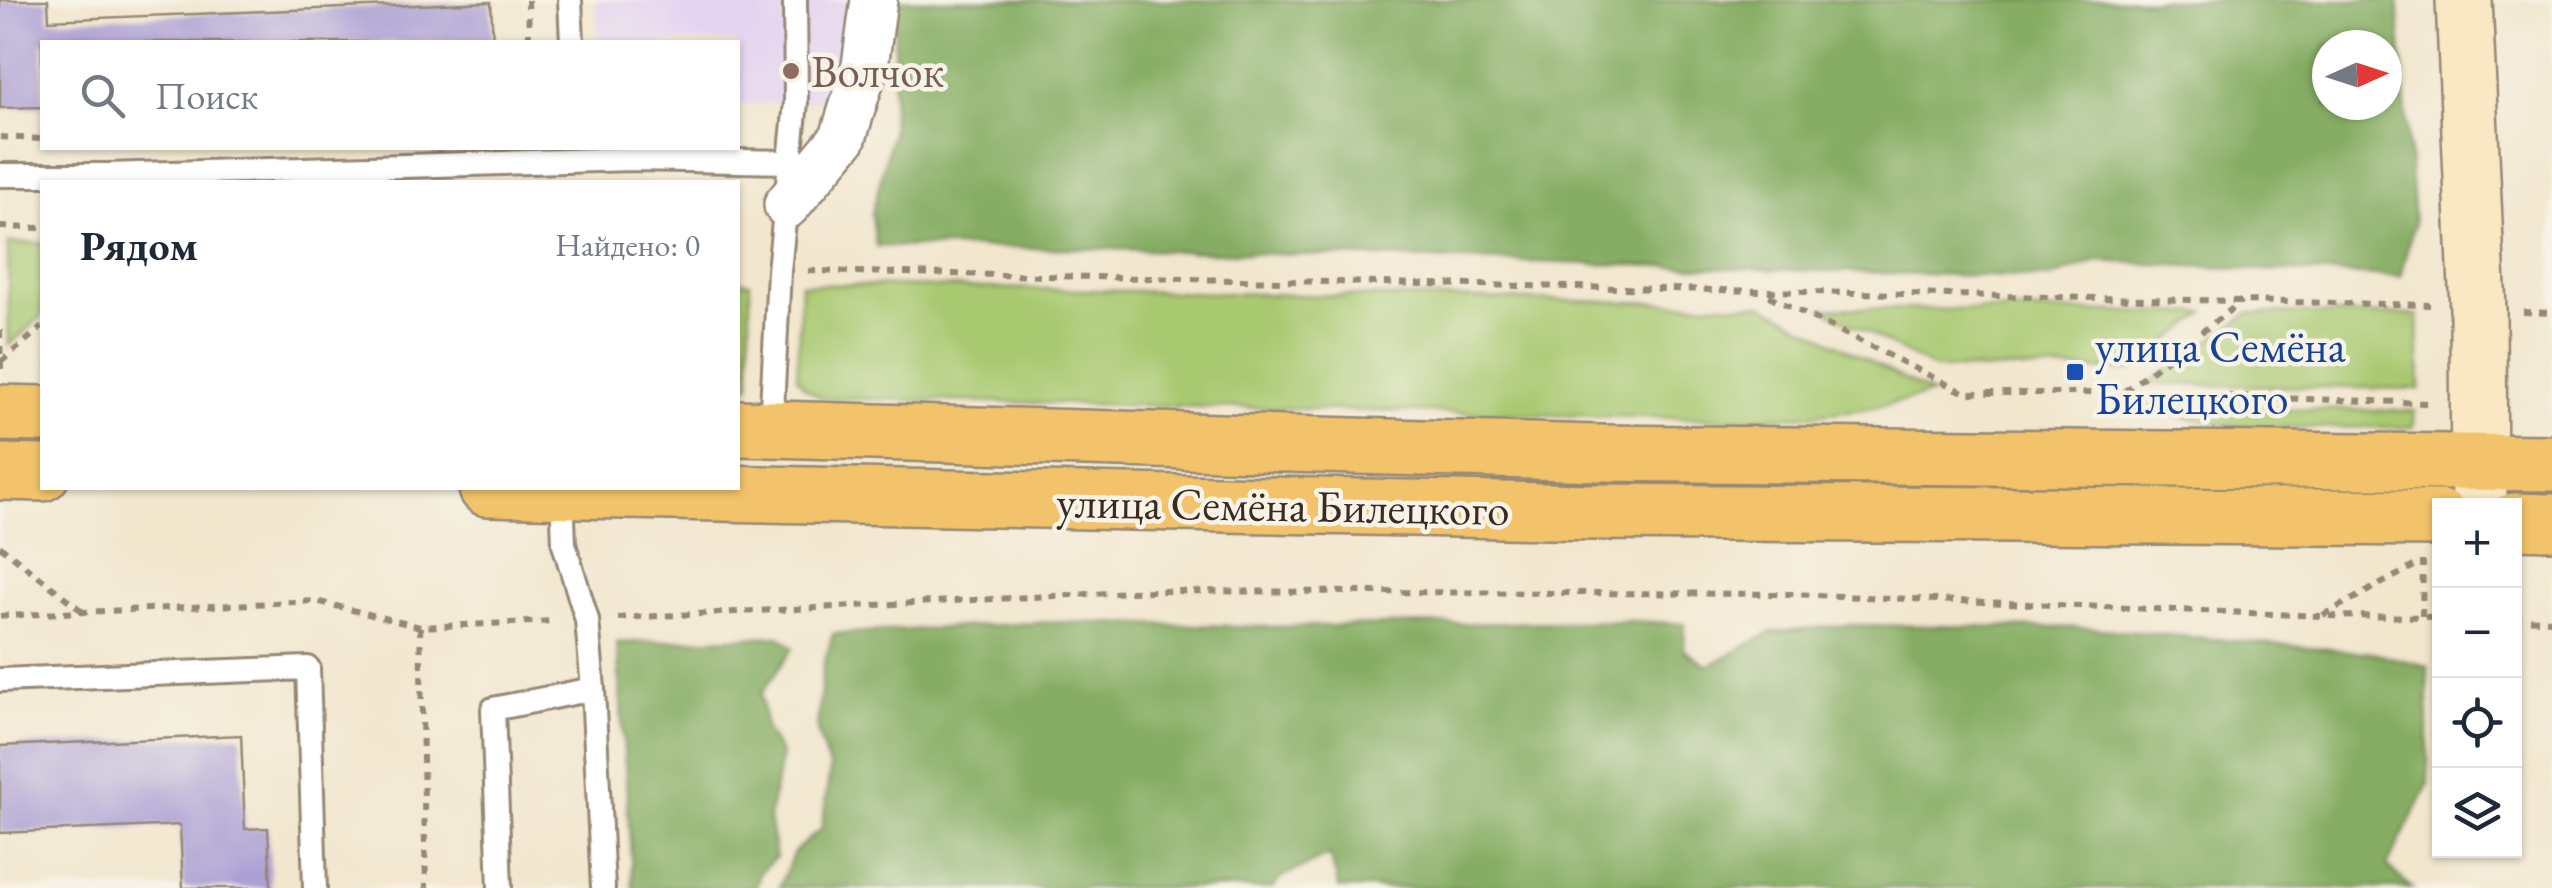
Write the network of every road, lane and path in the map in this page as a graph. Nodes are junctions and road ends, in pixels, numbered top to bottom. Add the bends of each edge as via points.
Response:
1 (528, 0) edge
2 (570, 0) edge
3 (794, 0) edge
4 (874, 0) edge
5 (2464, 0) edge
6 (529, 40) edge
7 (572, 40) edge
8 (0, 137) edge
9 (40, 139) edge
10 (577, 154) edge
11 (0, 175) edge
12 (789, 184) junction
13 (0, 227) edge
14 (40, 228) edge
15 (779, 270) junction
16 (2427, 286) dead end
17 (1763, 293) junction
18 (2243, 300) junction
19 (2552, 312) edge
20 (2445, 313) junction
21 (40, 329) edge
22 (1, 362) edge
23 (2429, 383) dead end
24 (2124, 393) junction
25 (2429, 403) junction
26 (0, 413) edge
27 (40, 414) edge
28 (754, 428) edge
29 (2552, 464) edge
30 (0, 472) edge
31 (40, 474) edge
32 (2462, 476) edge
33 (562, 490) edge
34 (2522, 521) edge
35 (2552, 522) edge
36 (2429, 533) edge
37 (0, 546) edge
38 (83, 612) junction
39 (0, 616) edge
40 (2322, 616) junction
41 (2422, 616) junction
42 (2432, 617) edge
43 (2522, 619) edge
44 (586, 620) junction
45 (2552, 620) edge
46 (420, 627) junction
47 (0, 680) edge
48 (594, 690) junction
49 (314, 888) edge
50 (426, 888) edge
51 (500, 888) edge
52 (603, 888) edge

1 - 6 path
2 - 7 lane
3 - 12 lane
4 - 12 street via 866,66 843,138
5 - 20 street
8 - 9 path
10 - 11 lane
10 - 12 lane
12 - 15 lane
13 - 14 path
15 - 17 path
15 - 28 lane
16 - 20 path
17 - 18 path
17 - 24 path via 1965,393
18 - 20 path
18 - 24 path
19 - 20 path
20 - 32 street
21 - 22 path
23 - 25 path
24 - 25 path
25 - 32 path
26 - 27 main road
28 - 32 main road, улица Семёна Билецкого
29 - 32 main road, улица Семёна Билецкого
30 - 31 main road
33 - 36 main road, улица Семёна Билецкого
33 - 44 lane via 564,544
34 - 35 main road
36 - 40 path
36 - 41 path
37 - 38 path
38 - 39 path
38 - 46 path via 316,602
40 - 41 path
40 - 44 path via 1791,594 1151,591
41 - 42 path
43 - 45 path
44 - 46 path
44 - 48 lane
46 - 50 path
47 - 49 lane via 308,668
48 - 51 lane via 493,709
48 - 52 lane

